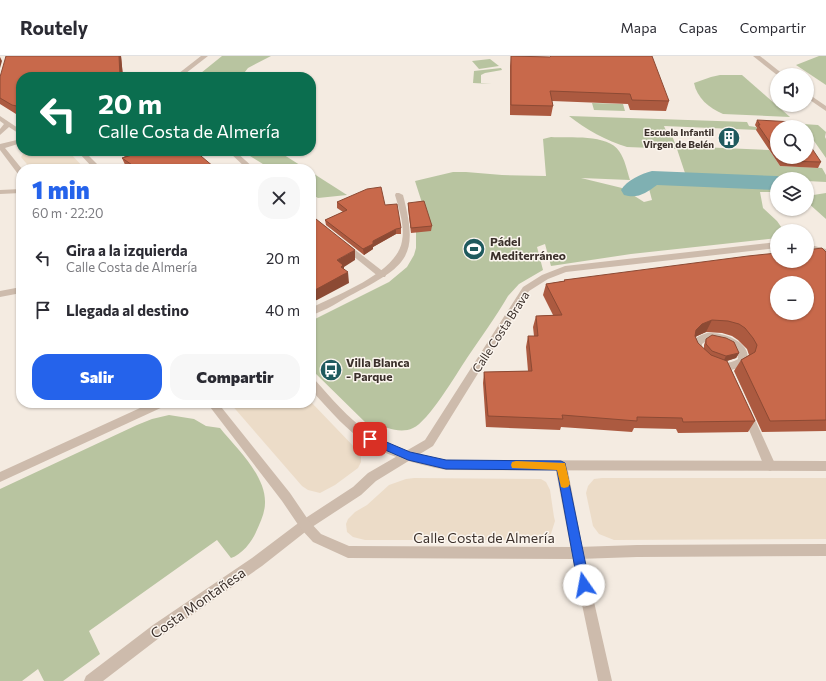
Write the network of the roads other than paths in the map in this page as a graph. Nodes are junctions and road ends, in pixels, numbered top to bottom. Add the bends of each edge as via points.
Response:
1 (205, 56) edge
2 (756, 56) edge
3 (772, 68) edge
4 (184, 72) edge
5 (814, 101) edge
6 (826, 110) edge
7 (0, 118) edge
8 (8, 124) junction
9 (16, 126) edge
10 (16, 130) edge
11 (0, 133) edge
12 (16, 142) edge
13 (0, 147) edge
14 (85, 156) edge
15 (237, 156) edge
16 (93, 164) edge
17 (245, 164) edge
18 (16, 166) edge
19 (16, 191) edge
20 (0, 192) edge
21 (399, 195) dead end
22 (316, 222) edge
23 (329, 232) edge
24 (340, 242) edge
25 (770, 246) edge
26 (814, 248) edge
27 (826, 252) edge
28 (382, 275) junction
29 (16, 291) edge
30 (0, 294) edge
31 (316, 309) edge
32 (728, 371) joint
33 (316, 388) edge
34 (742, 403) edge
35 (150, 408) edge
36 (216, 408) edge
37 (408, 456) junction
38 (561, 466) junction
39 (770, 466) junction
40 (826, 466) edge
41 (0, 477) edge
42 (305, 525) junction
43 (826, 550) edge
44 (578, 553) junction
45 (91, 681) edge
46 (605, 681) edge

1 - 4 street
2 - 3 street
5 - 6 street
7 - 8 street
8 - 9 street
8 - 10 street
8 - 11 street
12 - 13 street
13 - 18 street
14 - 16 street
15 - 17 street
19 - 20 street
21 - 28 street via 408,227 406,242 392,268
22 - 23 street
24 - 28 street
25 - 37 street, Calle Costa Brava via 565,269 545,277 526,289 429,443
26 - 27 street
28 - 31 street
29 - 30 street
32 - 32 street via 743,361 741,350 736,344 722,337 701,338 696,346 700,356 712,365
33 - 37 street via 354,428 370,439
34 - 39 street
35 - 41 street
36 - 42 street, Calle Costa de Almería
37 - 38 street via 446,465
37 - 42 street, Calle Costa Brava via 372,477 357,491
38 - 39 street
38 - 44 street
39 - 40 street
42 - 44 street, Calle Costa de Almería via 317,538 348,552
42 - 45 street, Costa Montañesa
43 - 44 street, Calle Costa de Almería via 645,550
44 - 46 street

